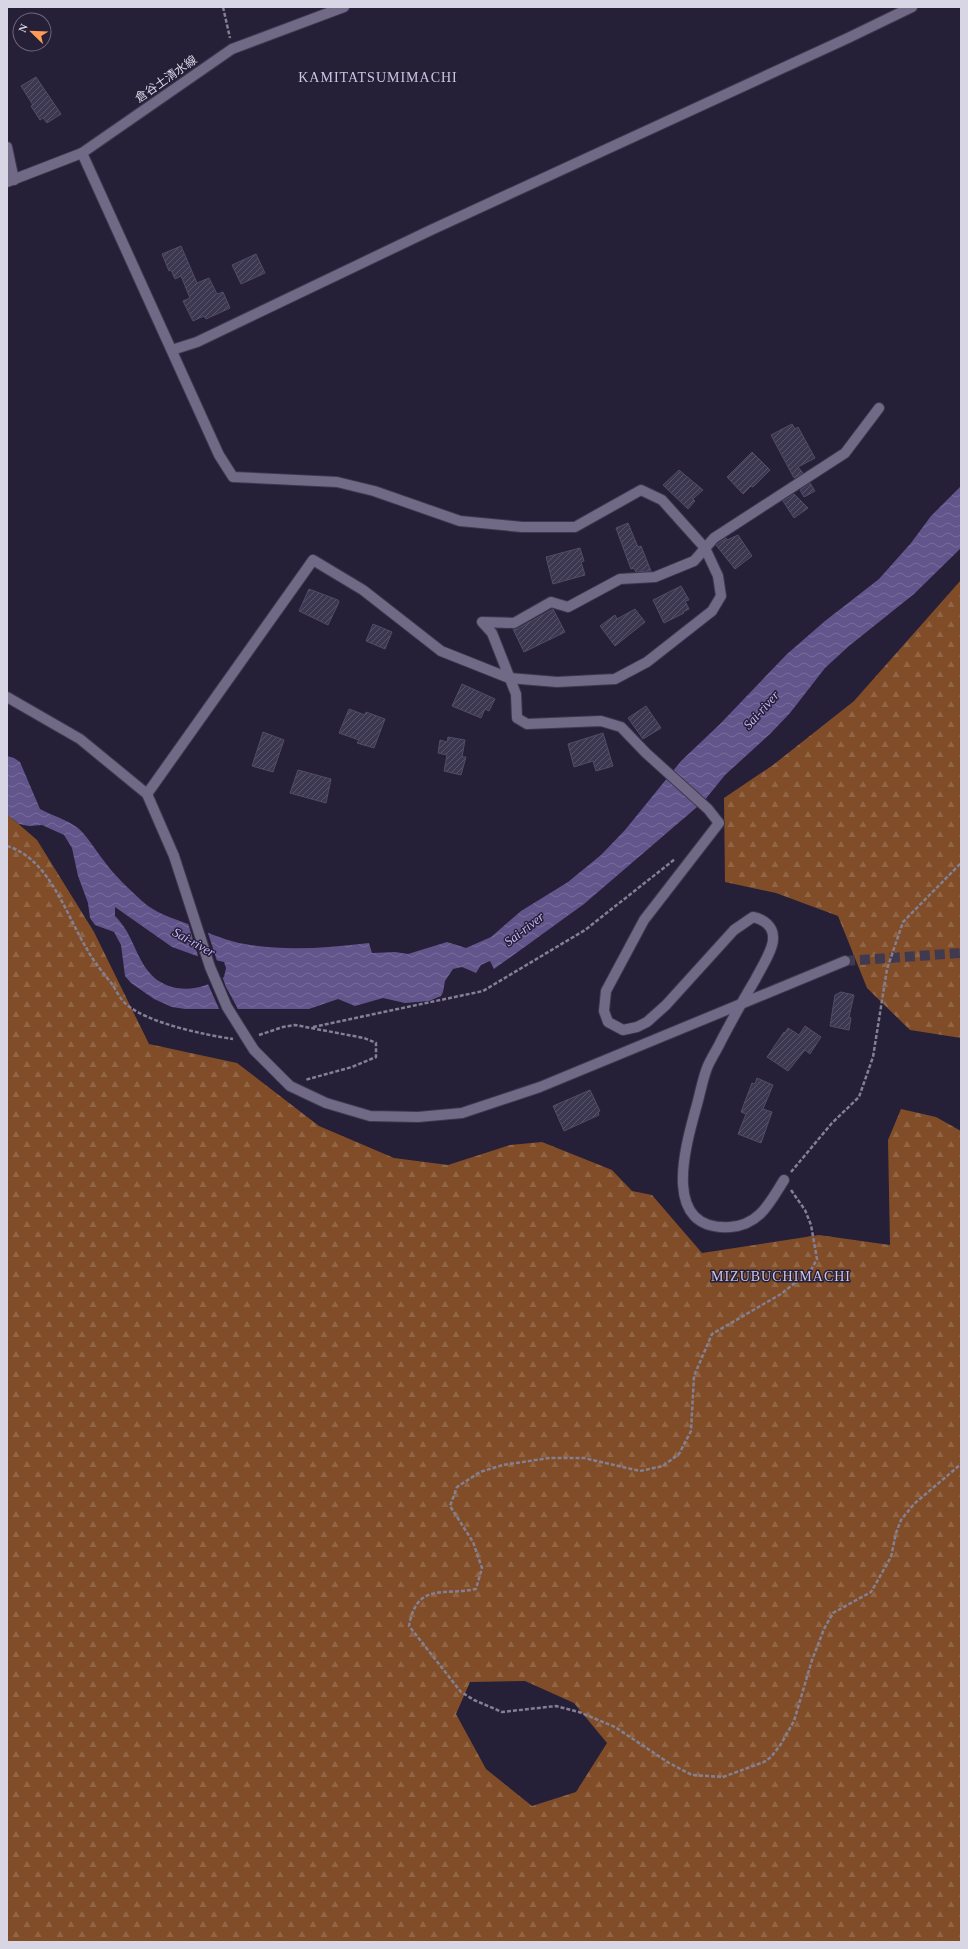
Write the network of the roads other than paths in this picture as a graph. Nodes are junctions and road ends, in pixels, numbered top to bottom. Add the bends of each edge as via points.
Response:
1 (344, 7) edge
2 (912, 7) edge
3 (7, 147) edge
4 (82, 153) junction
5 (11, 181) edge
6 (172, 350) junction
7 (879, 408) dead end
8 (705, 548) junction
9 (509, 678) junction
10 (7, 697) edge
11 (147, 794) junction
12 (845, 961) tunnel mouth
13 (740, 1005) junction
14 (784, 1180) road end

1 - 4 street, 倉谷土清水線 via 232,49
2 - 6 street via 431,230 203,339
3 - 5 street
4 - 5 street, 倉谷土清水線
4 - 6 street
6 - 8 street via 219,455 233,477 337,482 374,491 460,521 522,527 575,527 641,490 662,500
7 - 8 street via 845,453 714,538
8 - 9 street via 718,576 721,596 712,611 647,662 615,679 558,682
8 - 9 street via 694,561 655,577 620,579 568,607 551,602 514,624 482,622 492,633
9 - 11 street via 441,651 363,590 312,560
9 - 13 street via 516,694 517,718 527,724 601,721 621,727 708,809 719,823 644,920 606,991 604,1011 608,1022 623,1030 647,1022 666,1005 734,930 753,917 761,919 771,927 774,939
10 - 11 street via 80,739
11 - 13 street, bridge via 174,856 210,967 227,1007 254,1050 290,1086 326,1103 370,1116 418,1117 462,1113 540,1087
12 - 13 street
13 - 14 street via 707,1067 688,1135 682,1171 684,1197 691,1212 703,1223 720,1227 741,1226 761,1215

